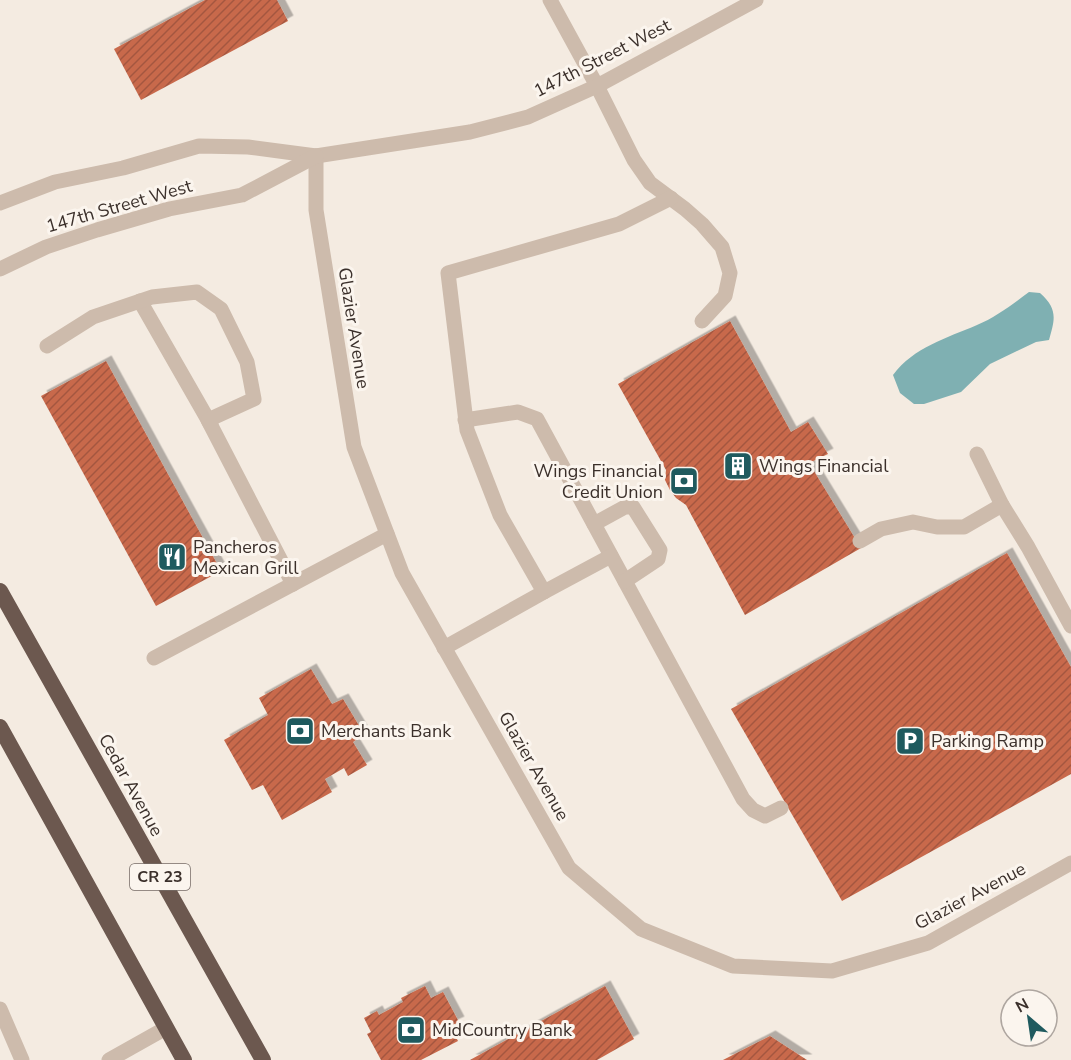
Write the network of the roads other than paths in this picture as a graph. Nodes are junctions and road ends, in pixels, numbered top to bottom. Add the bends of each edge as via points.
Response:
1 (550, 0) edge
2 (756, 0) edge
3 (597, 86) junction
4 (316, 156) junction
5 (670, 198) junction
6 (0, 203) edge
7 (0, 269) edge
8 (140, 301) junction
9 (702, 321) dead end
10 (47, 346) dead end
11 (465, 420) junction
12 (211, 425) junction
13 (977, 454) dead end
14 (1002, 505) junction
15 (594, 524) junction
16 (387, 534) junction
17 (860, 541) dead end
18 (611, 556) junction
19 (625, 581) junction
20 (292, 584) junction
21 (0, 591) edge
22 (544, 592) junction
23 (1071, 626) edge
24 (444, 648) junction
25 (154, 658) dead end
26 (0, 727) edge
27 (781, 808) dead end
28 (1071, 863) edge
29 (0, 1009) edge
30 (166, 1028) junction
31 (20, 1058) edge
32 (109, 1060) edge
33 (184, 1060) edge
34 (263, 1060) edge

1 - 3 street
2 - 3 street, 147th Street West
3 - 4 street, 147th Street West via 528,117 470,132
3 - 5 street via 634,160 650,183
4 - 6 street, 147th Street West via 248,147 199,146 55,182
4 - 7 street, 147th Street West via 242,195 169,209 97,230 46,247
4 - 16 street, Glazier Avenue via 316,210 354,447
5 - 9 street via 702,224 722,247 730,273 725,296
5 - 11 street via 619,224 448,273
8 - 10 street via 93,317
8 - 12 street
8 - 12 street via 197,292 221,309 247,362 254,399 208,420
11 - 15 street via 518,412 537,419
11 - 22 street via 500,515
12 - 20 street
13 - 14 street
14 - 17 street via 964,527 913,522 881,529
14 - 23 street
15 - 18 street
15 - 19 street via 625,507 633,507 660,550 658,559
16 - 20 street
16 - 24 street, Glazier Avenue via 402,573
18 - 19 street
18 - 22 street
19 - 27 street via 743,799 765,816
20 - 25 street
21 - 34 highway, Cedar Avenue / CR 23
22 - 24 street
24 - 28 street, Glazier Avenue via 569,868 640,929 733,966 832,971 928,943
26 - 30 highway
29 - 31 street
30 - 32 street
30 - 33 highway

